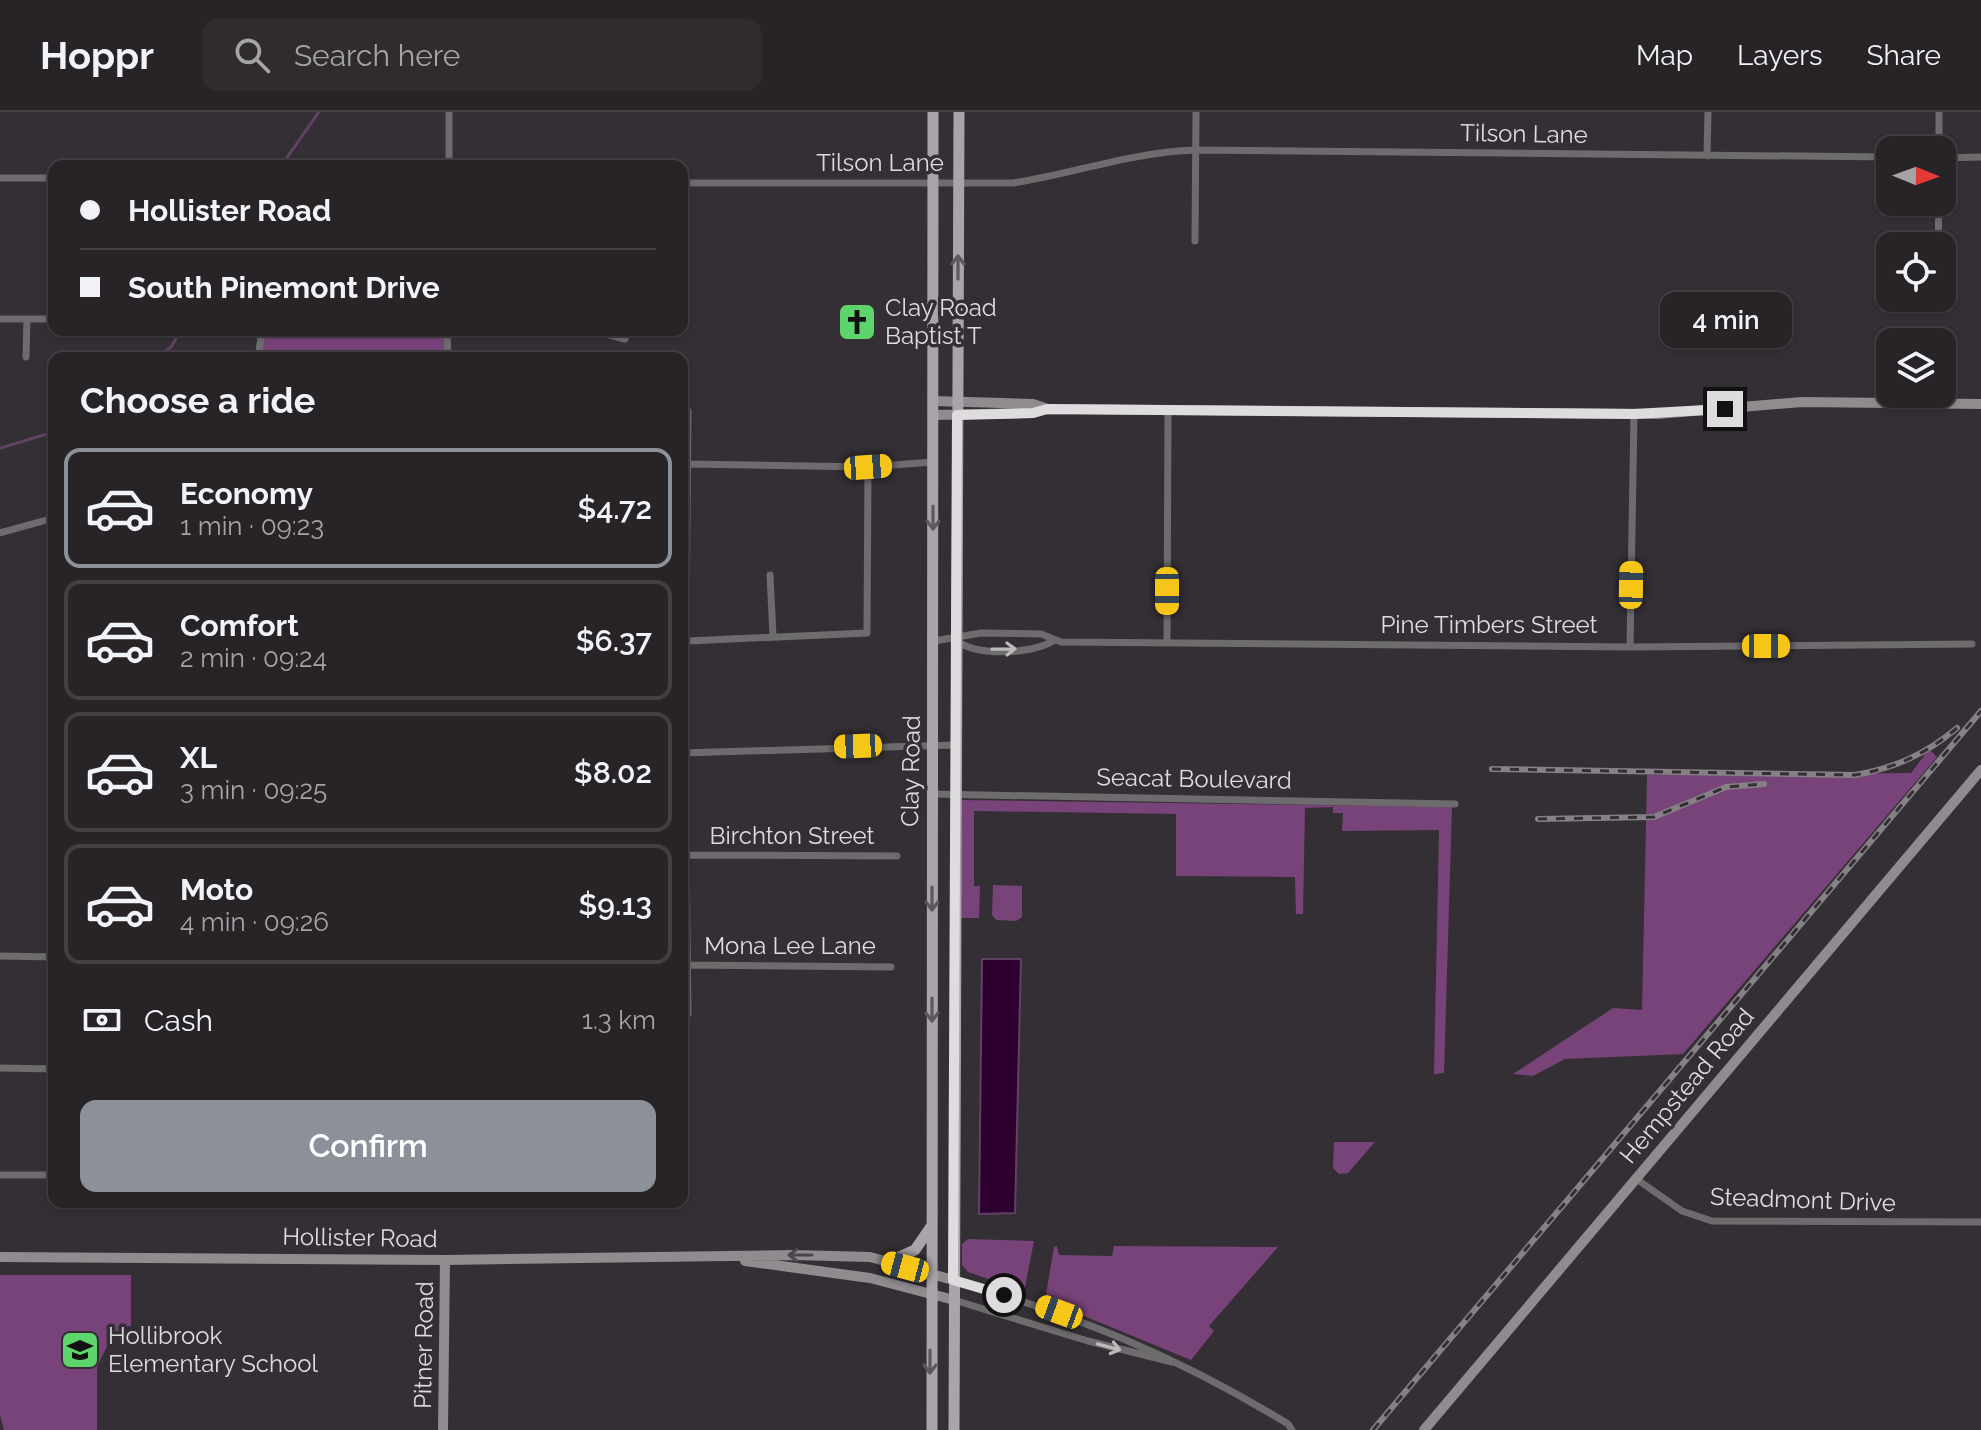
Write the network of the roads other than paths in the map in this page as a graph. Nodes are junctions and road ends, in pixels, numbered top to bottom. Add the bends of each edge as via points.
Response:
1 (449, 112) edge
2 (933, 112) edge
3 (959, 112) edge
4 (1196, 112) edge
5 (1708, 112) edge
6 (1939, 112) edge
7 (1939, 136) edge
8 (1196, 150) junction
9 (1707, 156) junction
10 (1876, 157) edge
11 (1981, 157) edge
12 (1956, 158) edge
13 (449, 160) edge
14 (0, 178) edge
15 (48, 178) edge
16 (688, 183) edge
17 (932, 183) junction
18 (959, 183) junction
19 (1195, 241) dead end
20 (0, 319) edge
21 (27, 319) junction
22 (48, 319) edge
23 (614, 336) edge
24 (625, 339) dead end
25 (26, 357) dead end
26 (933, 401) junction
27 (957, 401) junction
28 (1981, 404) edge
29 (1047, 409) junction
30 (688, 411) dead end
31 (1168, 411) junction
32 (1634, 414) junction
33 (933, 415) junction
34 (957, 415) junction
35 (933, 462) junction
36 (689, 464) junction
37 (868, 467) junction
38 (48, 520) edge
39 (0, 533) edge
40 (688, 552) edge
41 (770, 575) dead end
42 (773, 636) junction
43 (956, 640) junction
44 (688, 641) edge
45 (934, 641) junction
46 (1053, 641) junction
47 (1167, 643) junction
48 (1972, 644) dead end
49 (1630, 647) junction
50 (933, 745) junction
51 (955, 745) junction
52 (688, 753) edge
53 (1981, 770) edge
54 (932, 794) junction
55 (954, 794) junction
56 (1455, 804) dead end
57 (688, 855) edge
58 (897, 856) dead end
59 (954, 931) junction
60 (932, 932) junction
61 (0, 956) edge
62 (48, 957) edge
63 (688, 965) joint
64 (891, 967) dead end
65 (688, 1014) dead end
66 (0, 1068) edge
67 (48, 1069) edge
68 (932, 1123) junction
69 (953, 1123) junction
70 (0, 1175) edge
71 (48, 1175) edge
72 (1635, 1178) junction
73 (1981, 1222) edge
74 (932, 1223) junction
75 (831, 1256) junction
76 (0, 1257) edge
77 (719, 1258) junction
78 (445, 1260) junction
79 (887, 1262) junction
80 (931, 1274) junction
81 (829, 1275) junction
82 (953, 1280) junction
83 (931, 1293) junction
84 (954, 1300) junction
85 (1080, 1320) junction
86 (1075, 1337) junction
87 (1178, 1363) junction
88 (443, 1430) edge
89 (932, 1430) edge
90 (954, 1430) edge
91 (1292, 1430) edge
92 (1424, 1430) edge

1 - 13 street
2 - 17 main road, Clay Road
3 - 18 main road, Clay Road
4 - 8 street
5 - 9 street
6 - 7 street
8 - 9 street, Tilson Lane
8 - 18 street, Tilson Lane via 1148,153 1013,183
8 - 19 street
9 - 10 street, Tilson Lane
11 - 12 street
14 - 15 street
16 - 17 street, Tilson Lane
17 - 18 street, Tilson Lane
17 - 26 main road, Clay Road
27 -> 18 main road, Clay Road
20 - 21 street
21 - 22 street
21 - 25 street
23 - 24 street
26 - 27 street
26 - 33 main road, Clay Road
27 - 29 street
27 - 34 main road, Clay Road
28 - 32 street via 1802,402
29 - 31 street
29 - 34 street
30 - 36 street
31 - 32 street
31 - 47 street
32 - 49 street
33 - 34 street
33 - 35 main road, Clay Road
34 - 43 main road, Clay Road
35 - 37 street
35 -> 45 main road, Clay Road
36 - 37 street
36 - 40 street
37 - 42 street via 867,633
38 - 39 street
41 - 42 street
42 - 44 street
43 - 45 street, Pine Timbers Street
43 - 46 street, Pine Timbers Street via 965,633 1026,633
43 -> 46 street, Pine Timbers Street via 965,647 996,650 1040,649
43 - 51 main road, Clay Road
45 - 50 main road, Clay Road
46 - 47 street, Pine Timbers Street
47 - 49 street, Pine Timbers Street
48 - 49 street, Pine Timbers Street
50 - 51 street
50 - 52 street
50 - 54 main road, Clay Road
51 - 55 main road, Clay Road
53 - 72 street, Hempstead Road
54 - 55 street, Seacat Boulevard
54 -> 60 main road, Clay Road
55 - 56 street, Seacat Boulevard
55 - 59 main road, Clay Road
57 - 58 street, Birchton Street
59 - 60 main road
59 - 69 main road, Clay Road
60 -> 68 main road, Clay Road
61 - 62 street
63 - 64 street, Mona Lee Lane
63 - 65 street
66 - 67 street
68 - 69 main road
68 - 74 main road, Clay Road
69 - 82 main road, Clay Road
70 - 71 street
72 - 73 street, Steadmont Drive via 1682,1211 1712,1221
72 - 92 street, Hempstead Road
74 - 79 main road via 915,1250
74 - 80 main road, Clay Road
75 -> 77 street, Hollister Road
75 - 79 street, Hollister Road
75 - 81 street
76 - 78 street, Hollister Road
77 - 78 street, Hollister Road
77 - 81 street, Hollister Road
78 - 88 street, Pitner Road
79 - 80 street, Hollister Road
80 - 82 street, Hollister Road
80 - 83 main road, Clay Road
81 - 83 street, Hollister Road via 870,1278
82 - 84 main road, Clay Road
82 - 85 street, Hollister Road
83 - 84 street, Hollister Road
83 -> 89 main road, Clay Road
84 - 86 street, Hollister Road
84 - 90 main road, Clay Road
85 - 86 street
85 - 87 street, Hollister Road
86 -> 87 street, Hollister Road
87 - 91 street, Hollister Road via 1244,1397

